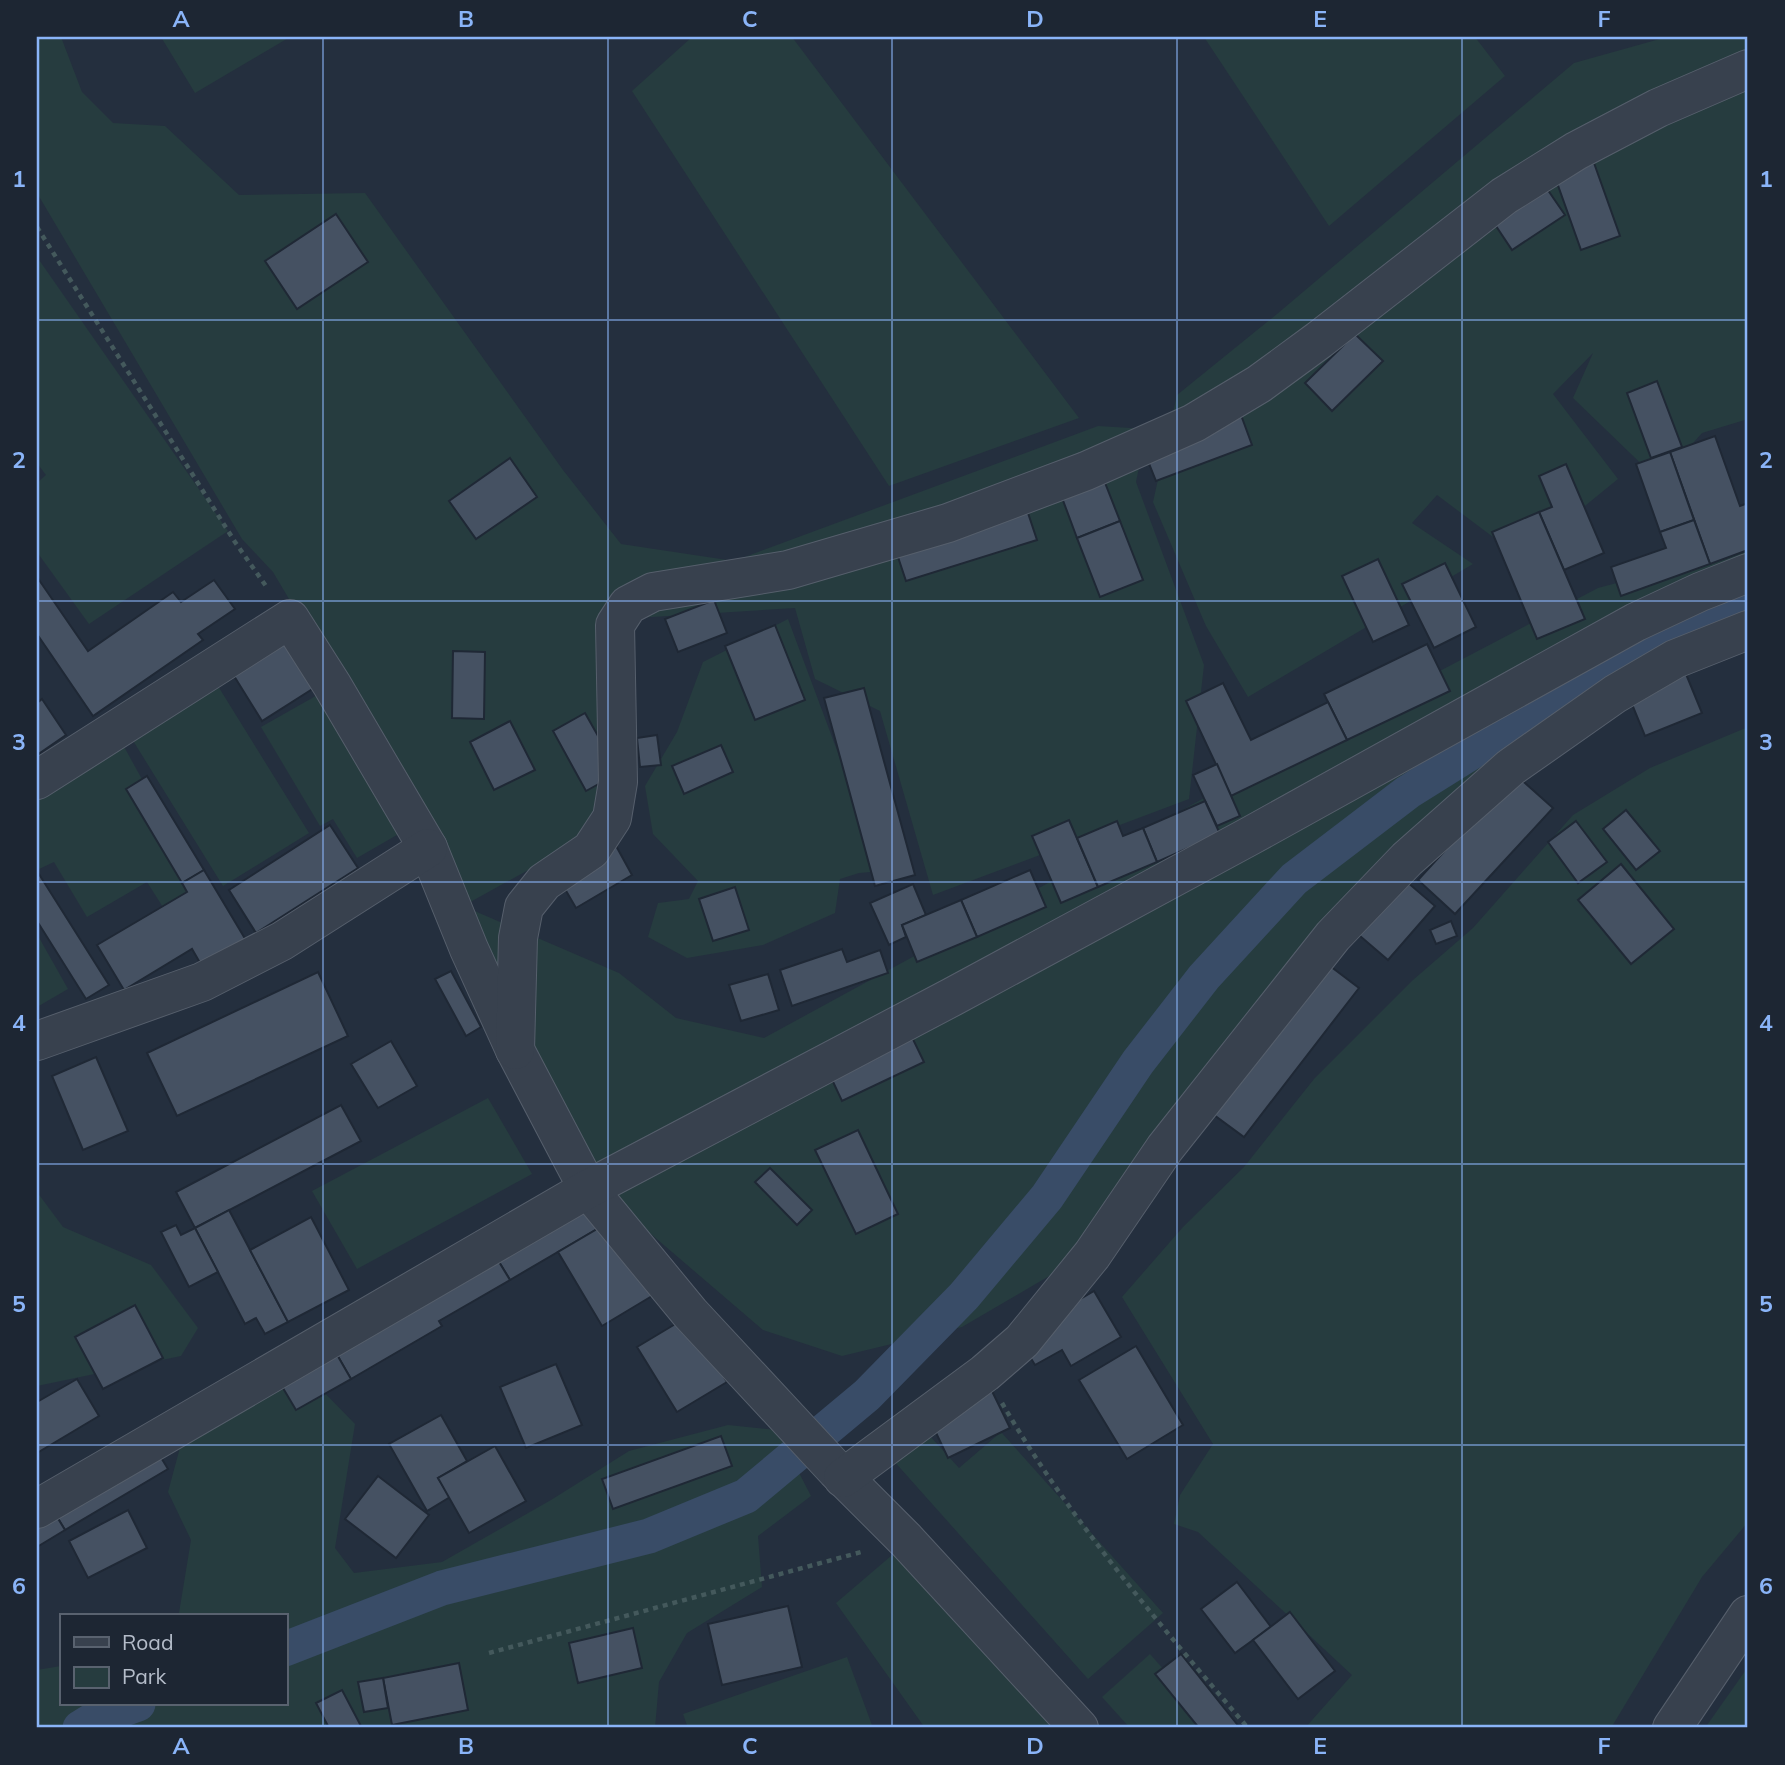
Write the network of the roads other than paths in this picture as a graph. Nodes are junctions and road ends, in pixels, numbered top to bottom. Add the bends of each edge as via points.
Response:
1 (1748, 69) edge
2 (1748, 573) edge
3 (1748, 630) edge
4 (37, 780) edge
5 (428, 848) junction
6 (37, 1041) edge
7 (515, 1051) junction
8 (588, 1189) junction
9 (840, 1474) junction
10 (37, 1509) edge
11 (1748, 1615) edge
12 (1079, 1728) edge
13 (1672, 1728) edge

1 - 7 street via 1658,108 1514,189 1309,348 1194,423 1086,471 948,523 788,570 653,592 628,605 615,625 618,782 612,818 591,850 544,882 524,907
2 - 8 street via 1636,622 1131,900
3 - 9 street via 1675,659 1615,695 1511,767 1407,859 1333,936 1165,1148 1092,1255 1022,1340 985,1373
4 - 5 street via 290,620
5 - 6 street via 282,941 202,982
5 - 7 street
7 - 8 street
8 - 9 street via 690,1313
8 - 10 street
9 - 12 street via 906,1539
11 - 13 street

